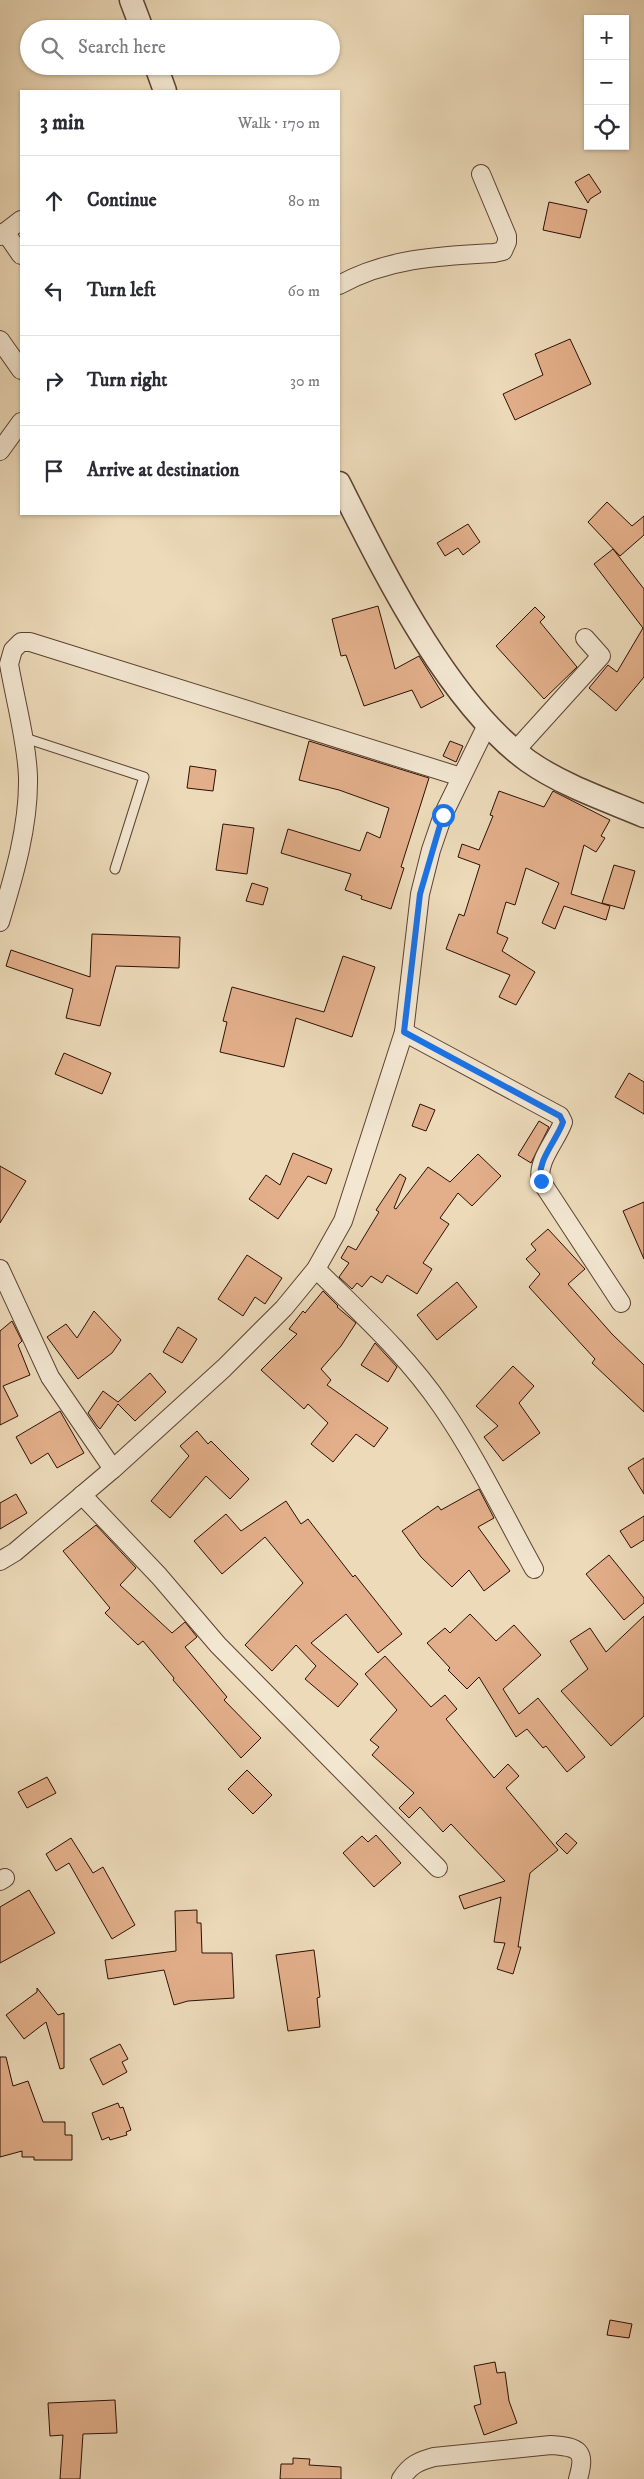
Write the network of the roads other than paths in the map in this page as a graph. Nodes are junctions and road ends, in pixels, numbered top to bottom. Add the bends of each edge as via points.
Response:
1 (131, 0) edge
2 (139, 20) edge
3 (159, 75) edge
4 (165, 90) edge
5 (481, 174) dead end
6 (20, 221) edge
7 (3, 234) edge
8 (20, 254) edge
9 (340, 285) edge
10 (0, 340) edge
11 (20, 369) edge
12 (20, 423) edge
13 (0, 451) edge
14 (340, 485) edge
15 (586, 638) dead end
16 (487, 725) junction
17 (22, 737) junction
18 (515, 751) junction
19 (461, 777) junction
20 (644, 816) edge
21 (115, 869) dead end
22 (0, 922) edge
23 (404, 1032) junction
24 (0, 1269) edge
25 (316, 1269) junction
26 (5, 1292) edge
27 (621, 1303) dead end
28 (113, 1469) junction
29 (82, 1495) junction
30 (0, 1561) edge
31 (534, 1569) dead end
32 (438, 1868) dead end
33 (400, 2479) edge
34 (578, 2479) edge

1 - 2 street
3 - 4 street
5 - 9 street via 507,236 503,251 392,263
6 - 7 street
7 - 8 street
10 - 11 street
12 - 13 street
14 - 16 street via 413,620 443,667
15 - 18 street via 602,656
16 - 18 street
16 - 19 street
17 - 19 street via 9,664 13,650 22,642 30,642
17 - 21 lane via 144,777
17 - 22 street via 28,775 26,813
18 - 20 street via 565,781
19 - 23 street via 443,815 420,894
23 - 25 street via 365,1147 356,1187 343,1221
23 - 27 street via 560,1116 563,1122 542,1165 541,1181
24 - 26 street
25 - 28 street via 284,1308 224,1368
25 - 31 street via 384,1335 442,1406
26 - 28 street via 50,1378
28 - 29 street
29 - 30 street
29 - 32 street via 159,1576 218,1645
33 - 34 street via 413,2465 434,2457 551,2444 568,2446 580,2454 583,2460

